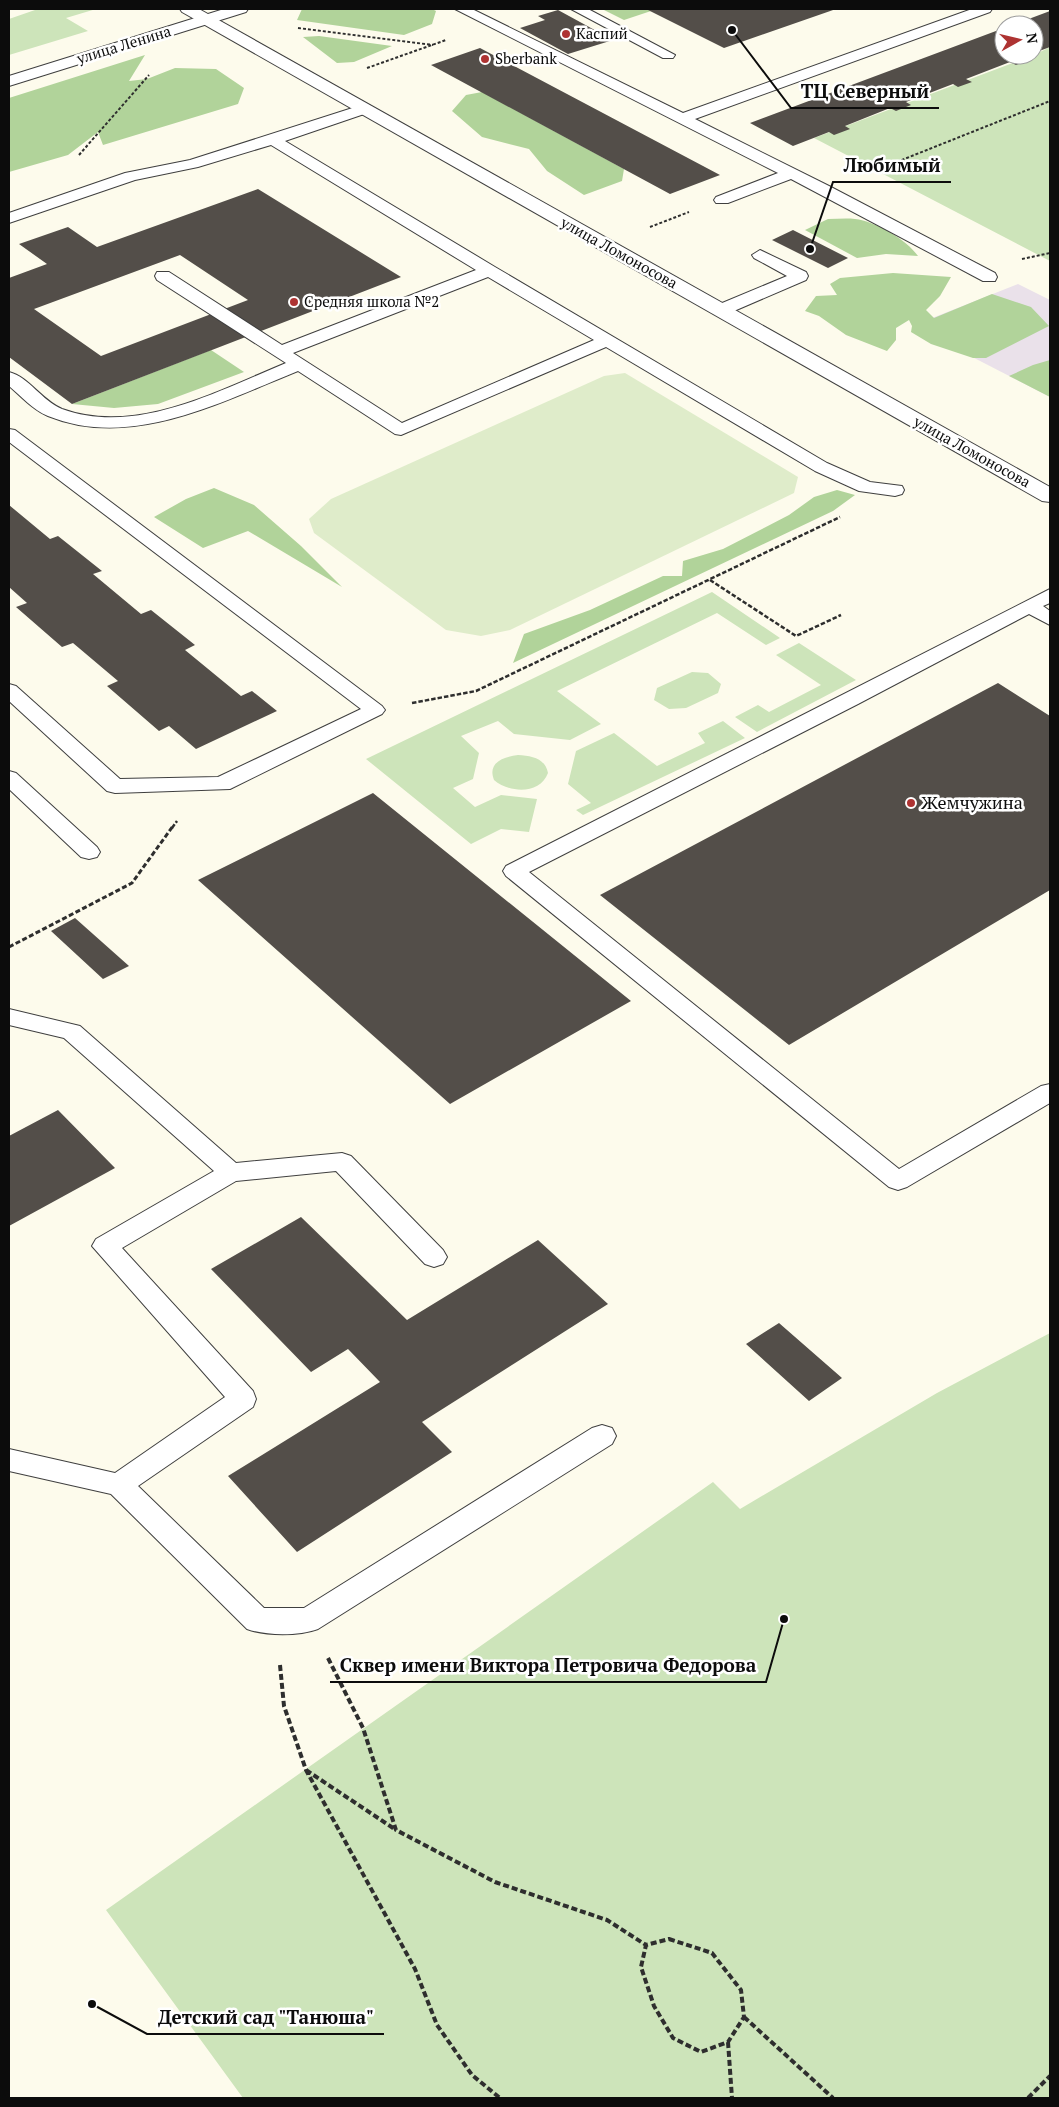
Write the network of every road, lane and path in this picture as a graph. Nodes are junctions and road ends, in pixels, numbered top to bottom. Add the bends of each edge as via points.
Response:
1 (188, 9) edge
2 (240, 9) edge
3 (462, 9) edge
4 (578, 9) edge
5 (977, 10) edge
6 (206, 19) junction
7 (297, 28) dead end
8 (433, 45) dead end
9 (668, 55) dead end
10 (150, 74) dead end
11 (9, 81) edge
12 (1050, 102) edge
13 (365, 109) junction
14 (682, 119) junction
15 (273, 140) junction
16 (73, 162) dead end
17 (792, 173) junction
18 (825, 190) junction
19 (722, 200) joint
20 (9, 218) edge
21 (644, 229) dead end
22 (760, 256) dead end
23 (488, 272) junction
24 (163, 276) dead end
25 (988, 277) dead end
26 (721, 310) junction
27 (606, 341) junction
28 (280, 352) junction
29 (299, 364) junction
30 (9, 378) edge
31 (14, 444) edge
32 (895, 490) joint
33 (1050, 496) edge
34 (710, 580) junction
35 (1050, 595) edge
36 (1028, 606) junction
37 (841, 615) dead end
38 (1050, 619) edge
39 (9, 690) edge
40 (375, 710) junction
41 (9, 778) edge
42 (89, 852) dead end
43 (9, 1017) edge
44 (1050, 1092) edge
45 (231, 1172) junction
46 (434, 1256) dead end
47 (602, 1436) dead end
48 (9, 1460) edge
49 (118, 1485) junction
50 (275, 1620) junction
51 (308, 1620) junction
52 (306, 1770) junction
53 (396, 1830) junction
54 (646, 1945) junction
55 (744, 2017) junction
56 (728, 2042) junction
57 (1050, 2076) edge
58 (500, 2098) edge
59 (732, 2098) edge
60 (833, 2098) edge
61 (1028, 2098) edge

1 - 6 street, улица Ломоносова
2 - 6 street, улица Ленина
3 - 14 lane
4 - 9 lane
5 - 14 lane
6 - 11 street, улица Ленина
6 - 13 street, улица Ломоносова
7 - 8 path
10 - 16 path
12 - 18 path
13 - 15 lane
13 - 26 street, улица Ломоносова
14 - 17 lane
15 - 20 lane via 193,164 131,176
15 - 23 lane
17 - 18 lane
17 - 19 lane
18 - 25 lane
19 - 21 path
22 - 26 lane via 800,276
23 - 27 lane
23 - 28 lane
24 - 28 lane
26 - 33 street, улица Ломоносова
27 - 29 lane via 401,430
27 - 32 lane via 821,467 866,487
28 - 29 lane
29 - 30 lane via 173,413 132,423 87,422 54,412
31 - 40 lane
32 - 34 path
34 - 37 path via 796,636
34 - 40 path via 476,691
35 - 36 lane
36 - 38 lane
36 - 44 lane via 852,700 514,871 898,1181
39 - 40 lane via 115,786 222,784
41 - 42 lane
43 - 45 lane via 72,1032
45 - 46 lane via 342,1162
45 - 49 lane via 105,1246 243,1399
47 - 51 lane
48 - 49 lane
49 - 50 lane via 257,1620
50 - 51 lane
50 - 52 path via 284,1706
51 - 53 path via 363,1728
52 - 53 path
52 - 58 path via 415,1970 437,2025 472,2075
53 - 54 path via 495,1882 607,1920
54 - 55 path via 669,1939 712,1953 741,1990
54 - 56 path via 642,1967 654,2006 672,2038 701,2052
55 - 56 path
55 - 60 path
56 - 59 path
57 - 61 path

